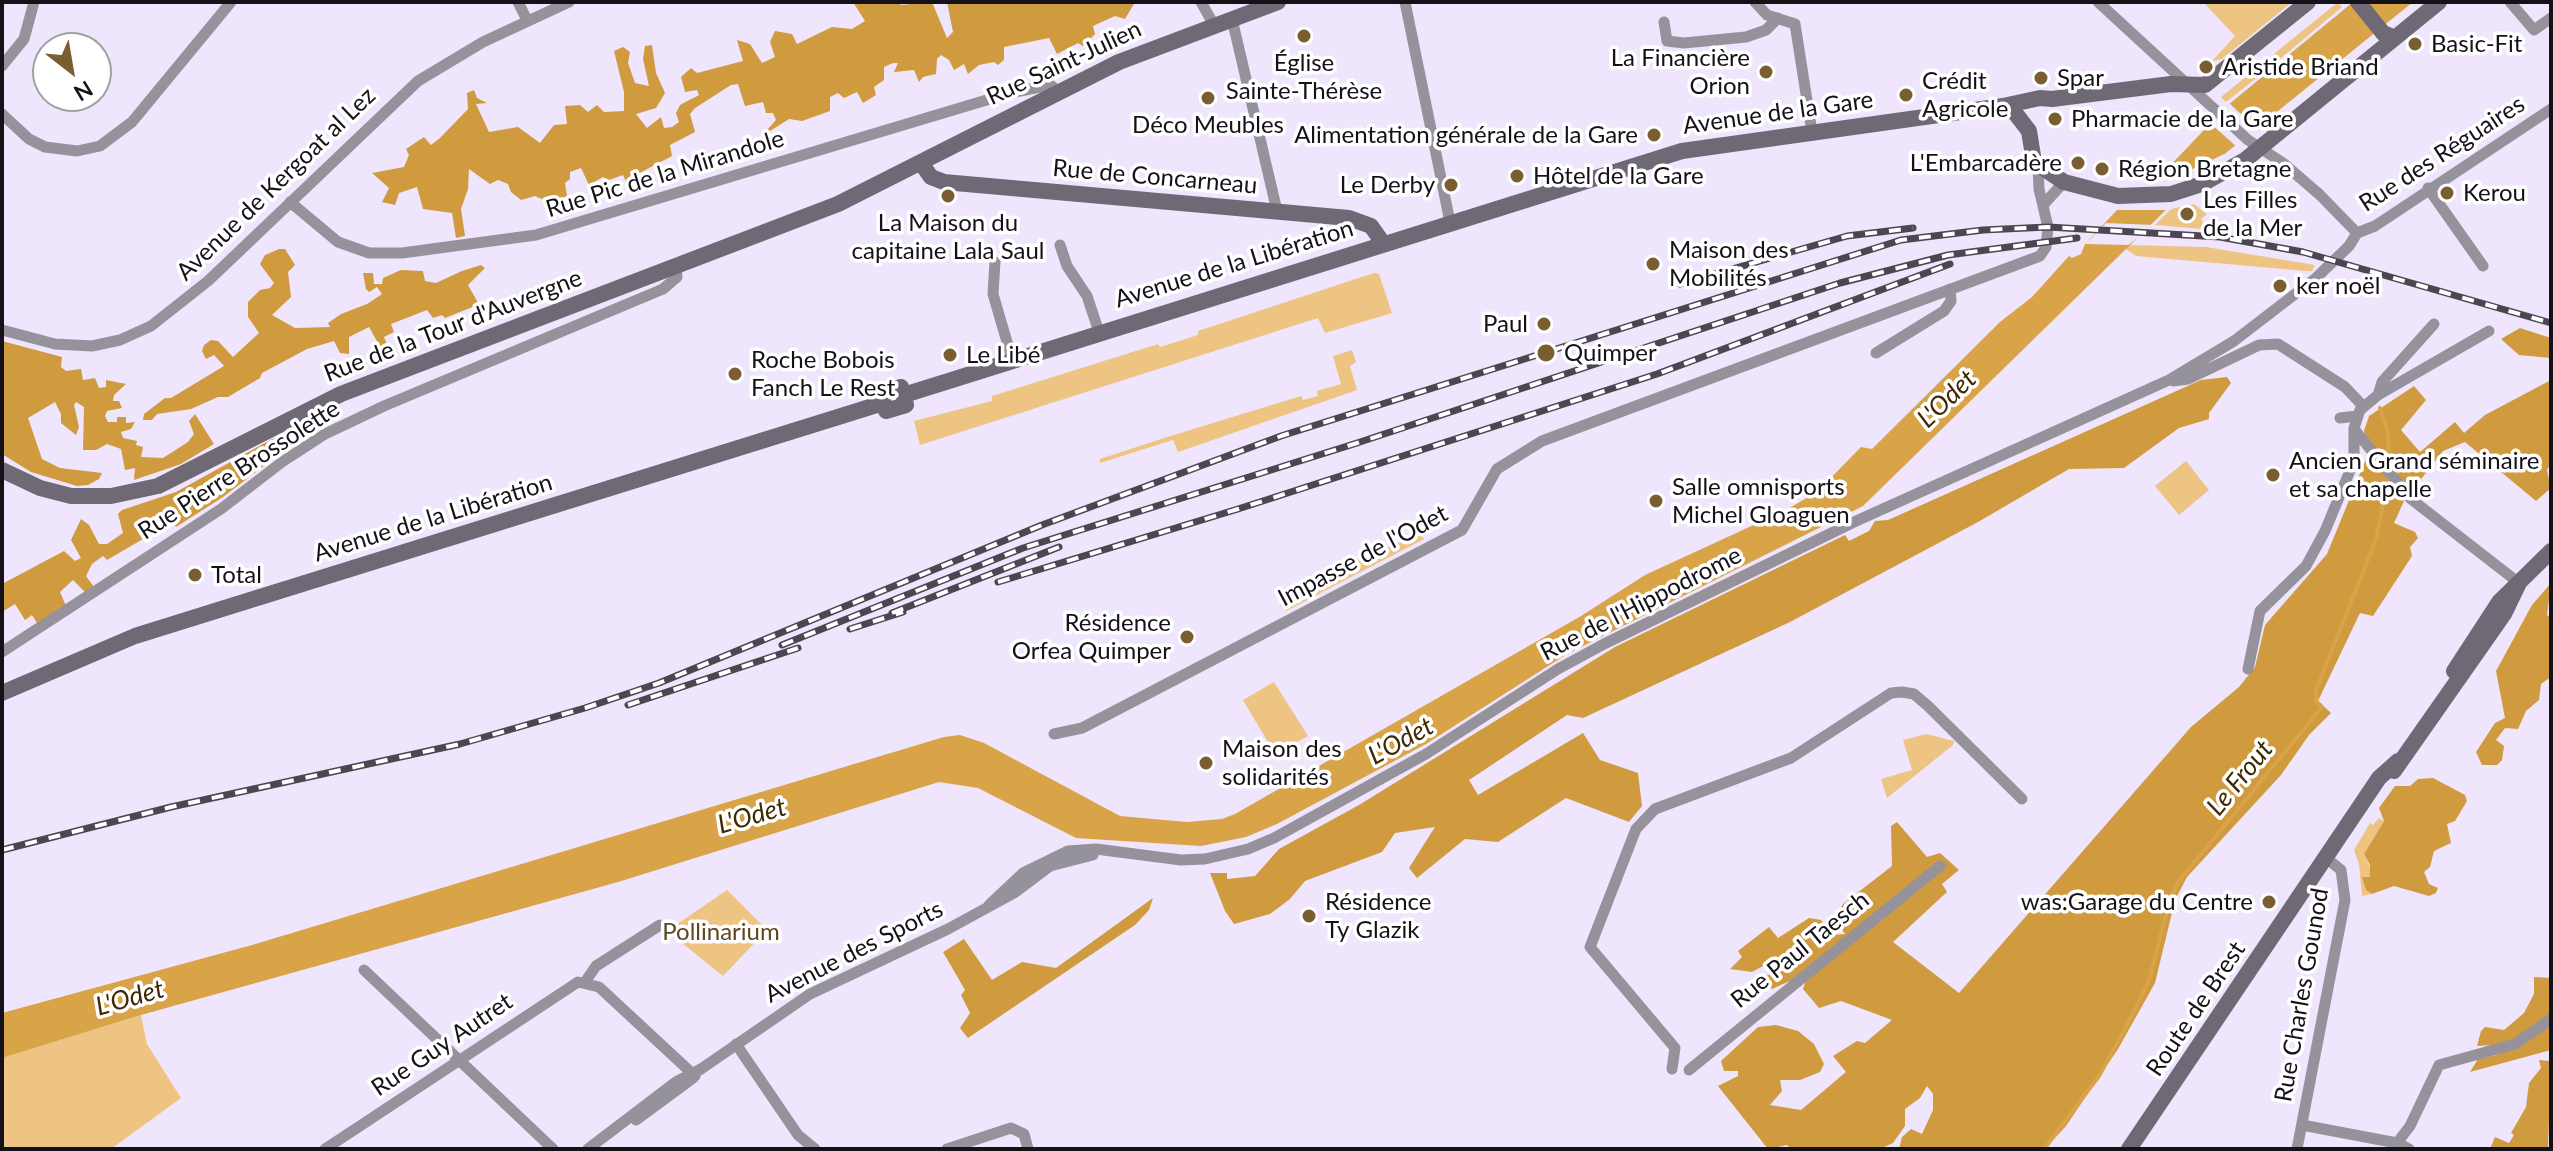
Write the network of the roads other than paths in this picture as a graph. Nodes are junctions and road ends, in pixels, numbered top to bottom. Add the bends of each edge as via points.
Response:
1 (34, 2) edge
2 (231, 2) edge
3 (518, 2) edge
4 (569, 2) edge
5 (1278, 2) edge
6 (1405, 2) edge
7 (1755, 2) edge
8 (2098, 2) edge
9 (2308, 2) edge
10 (2358, 2) edge
11 (2439, 2) edge
12 (2510, 2) edge
13 (1248, 7) edge
14 (1206, 17) edge
15 (1778, 18) junction
16 (2551, 18) edge
17 (1232, 19) junction
18 (527, 20) junction
19 (1664, 22) dead end
20 (2395, 38) junction
21 (2, 66) edge
22 (2190, 85) junction
23 (1058, 91) junction
24 (2052, 99) junction
25 (2003, 106) junction
26 (2551, 109) edge
27 (2, 114) edge
28 (2029, 131) junction
29 (1812, 132) junction
30 (2253, 143) junction
31 (921, 163) junction
32 (2038, 166) junction
33 (2064, 182) junction
34 (2428, 188) junction
35 (290, 202) junction
36 (2044, 204) junction
37 (1277, 211) junction
38 (1450, 222) junction
39 (2357, 233) junction
40 (1383, 243) junction
41 (1060, 245) dead end
42 (995, 262) dead end
43 (676, 265) junction
44 (2483, 266) dead end
45 (1950, 289) junction
46 (2434, 324) dead end
47 (2, 330) edge
48 (2489, 331) dead end
49 (1099, 332) junction
50 (1876, 353) dead end
51 (1012, 359) junction
52 (2169, 380) junction
53 (2378, 395) junction
54 (2358, 416) junction
55 (2340, 418) dead end
56 (2, 470) edge
57 (2551, 551) edge
58 (2519, 583) junction
59 (2, 652) edge
60 (2248, 669) dead end
61 (2, 693) edge
62 (1054, 734) dead end
63 (2022, 799) dead end
64 (1234, 853) joint
65 (2329, 860) junction
66 (1940, 866) dead end
67 (660, 925) dead end
68 (364, 970) dead end
69 (585, 982) junction
70 (2551, 1019) edge
71 (736, 1044) junction
72 (459, 1062) junction
73 (1672, 1069) dead end
74 (1689, 1070) dead end
75 (696, 1073) junction
76 (2302, 1125) junction
77 (2397, 1143) junction
78 (807, 1147) edge
79 (325, 1149) edge
80 (553, 1149) edge
81 (588, 1149) edge
82 (947, 1149) edge
83 (1028, 1149) edge
84 (2129, 1149) edge
85 (2297, 1149) edge
86 (2409, 1149) edge

1 - 21 street via 24,39
2 - 27 street via 132,122 100,146 77,151 45,147
3 - 18 street
4 - 18 street, Avenue de Kergoat al Lez
5 - 13 main road, Rue Saint-Julien
6 - 38 street
7 - 15 street
8 - 22 street
9 - 22 main road, Avenue de la Gare via 2215,80
10 - 20 main road via 2387,36
11 - 20 main road
12 - 16 street via 2534,30
13 - 17 main road, Rue Saint-Julien
14 - 17 main road, Rue Saint-Julien
14 - 23 main road, Rue Saint-Julien
15 - 19 street via 1766,30 1746,37 1684,43 1667,41
15 - 29 street via 1793,21 1797,28
17 - 37 street
18 - 35 street, Avenue de Kergoat al Lez via 448,61 404,92
20 - 30 main road
22 - 24 main road, Avenue de la Gare
22 - 30 street
23 - 31 main road, Rue Saint-Julien
23 - 35 street, Rue Pic de la Mirandole via 1050,85 1010,93 536,235 369,253 338,242
24 - 25 main road, Avenue de la Gare
24 - 28 main road via 2036,110
25 - 28 main road via 2012,109
25 - 29 main road, Avenue de la Gare
26 - 34 street, Rue des Réguaires
28 - 32 main road
29 - 38 main road, Avenue de la Gare via 1682,151
30 - 33 main road via 2226,172 2166,195 2131,197
30 - 39 street via 2283,163
31 - 37 main road, Rue de Concarneau via 931,177 944,182
31 - 43 main road, Rue de la Tour d'Auvergne via 829,207
32 - 33 main road
32 - 36 street, Impasse de l'Odet
33 - 36 street
34 - 39 street, Rue des Réguaires
34 - 44 street
35 - 47 street, Avenue de Kergoat al Lez via 186,300 141,332 107,344 69,346
36 - 45 street, Impasse de l'Odet via 2048,227 2040,256
37 - 40 main road, Rue de Concarneau via 1358,219 1375,229
38 - 40 main road, Avenue de la Gare
39 - 52 street, Rue de l'Hippodrome via 2316,278 2234,341
40 - 49 main road, Avenue de la Libération
41 - 49 street, Avenue de la Libération
42 - 51 street via 993,294
43 - 56 main road, Rue de la Tour d'Auvergne via 354,388 158,486 111,496 71,496
43 - 59 street, Rue Pierre Brossolette via 677,277 663,289 325,434
45 - 50 street via 1951,301 1944,311
45 - 62 street, Impasse de l'Odet via 1542,441 1497,469 1470,519 1456,533 1082,728
46 - 53 street via 2382,382
48 - 53 street
49 - 51 main road, Avenue de la Libération
51 - 61 main road, Avenue de la Libération via 904,395 906,405 886,411 883,403 135,636
52 - 54 street via 2188,379 2259,345 2278,344 2345,387
52 - 64 street, Rue de l'Hippodrome via 1854,522 1604,644 1401,768 1274,838
53 - 54 street
54 - 55 street
54 - 58 street via 2390,474 2411,499
54 - 60 street via 2354,461 2325,531 2306,566 2260,611
57 - 58 main road, Route de Brest
58 - 65 main road, Route de Brest via 2513,601 2474,659
63 - 73 street via 1928,706 1902,692 1891,693 1791,758 1655,809 1636,829 1590,947 1675,1048
64 - 71 street, Avenue des Sports via 1181,860 1088,848 1061,853 1023,873 989,905 930,939 821,988
65 - 76 street, Rue Charles Gounod via 2344,878 2345,900
65 - 84 main road, Route de Brest
66 - 74 street, Rue Paul Taesch
67 - 69 street, Rue Guy Autret via 596,966
68 - 72 street
69 - 72 street, Rue Guy Autret via 565,988
69 - 75 street via 599,987
70 - 77 street via 2515,1044 2436,1068
71 - 75 street, Avenue des Sports
71 - 78 street
72 - 79 street, Rue Guy Autret
72 - 80 street
75 - 81 street, Avenue des Sports
76 - 77 street
76 - 85 street, Rue Charles Gounod
77 - 86 street
82 - 83 street via 1011,1128 1024,1134

